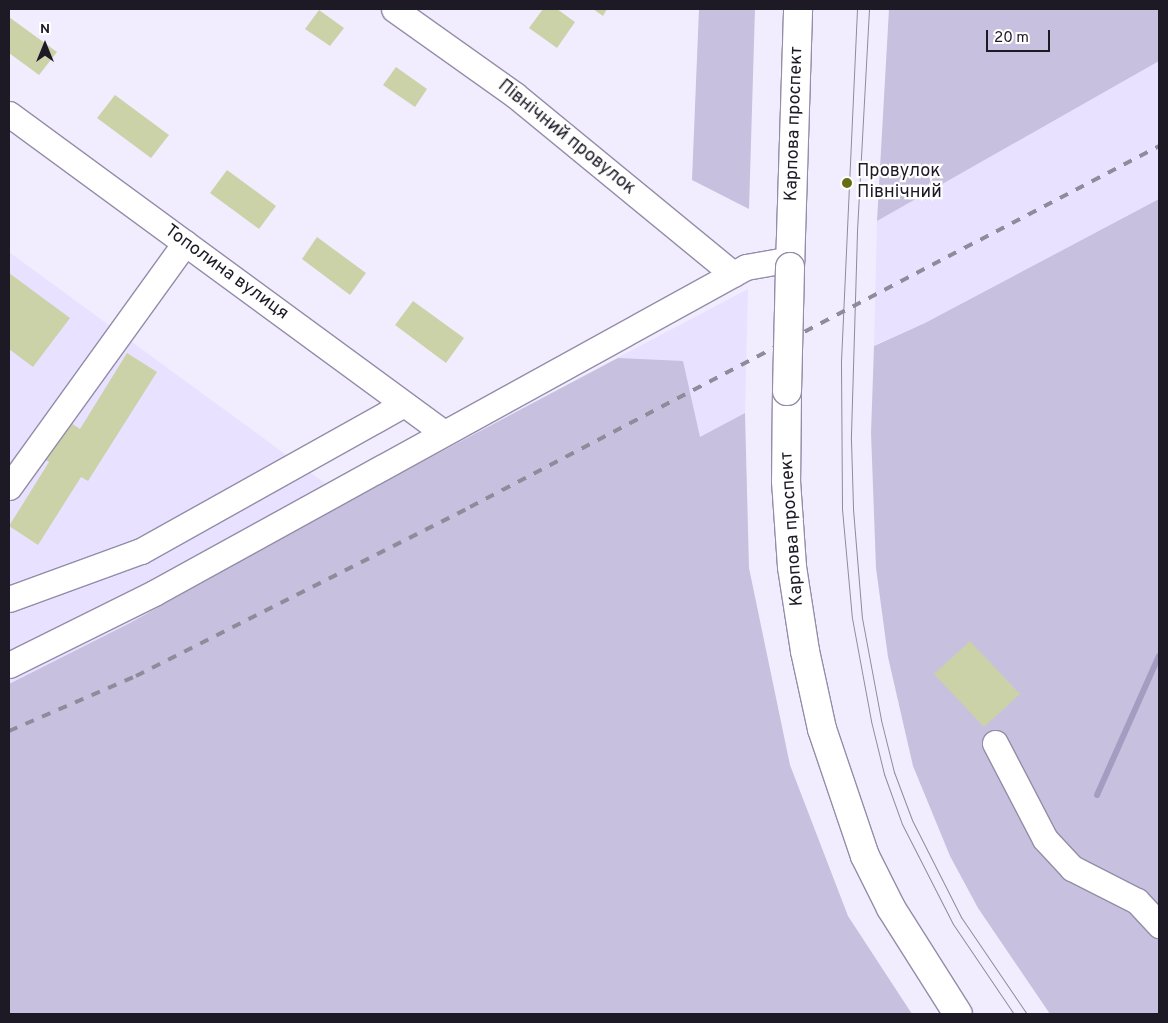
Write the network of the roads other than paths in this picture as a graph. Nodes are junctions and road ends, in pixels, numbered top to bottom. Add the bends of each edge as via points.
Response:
1 (394, 9) edge
2 (798, 9) edge
3 (9, 114) edge
4 (186, 243) junction
5 (790, 263) junction
6 (733, 274) junction
7 (404, 404) junction
8 (444, 433) junction
9 (9, 487) edge
10 (9, 599) edge
11 (9, 666) edge
12 (996, 743) dead end
13 (1159, 925) edge
14 (958, 1014) edge

1 - 6 street, Північний провулок via 515,95
2 - 5 main road, Карпова проспект
3 - 4 street, Тополина вулиця
4 - 7 street, Тополина вулиця
4 - 9 street
5 - 6 street via 746,267
5 - 14 main road, Карпова проспект, bridge via 786,481 792,567 804,651 822,730 865,856 896,916
6 - 8 street
7 - 8 street, Тополина вулиця
7 - 10 street via 141,551
8 - 11 street via 154,593
12 - 13 street via 1045,839 1072,868 1137,902

